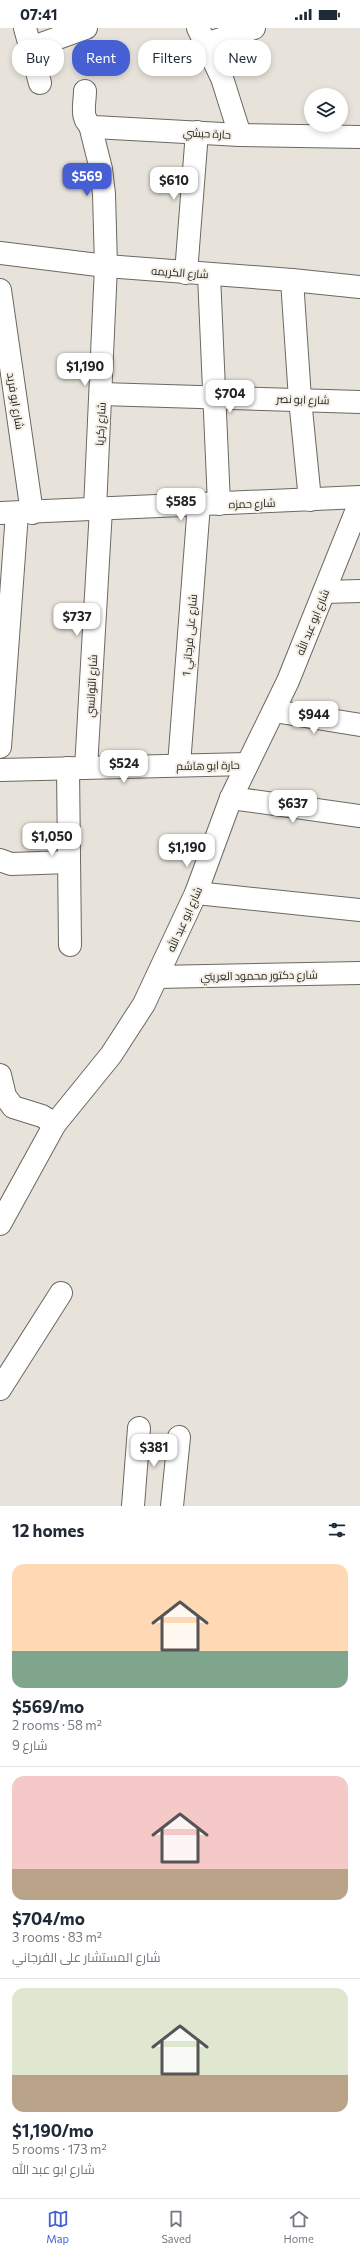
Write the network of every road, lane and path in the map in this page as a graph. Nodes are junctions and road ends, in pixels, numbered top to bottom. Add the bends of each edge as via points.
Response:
1 (86, 28) edge
2 (254, 28) edge
3 (202, 36) edge
4 (28, 38) edge
5 (40, 84) dead end
6 (85, 91) dead end
7 (90, 125) junction
8 (197, 132) junction
9 (240, 135) junction
10 (360, 137) edge
11 (0, 253) edge
12 (106, 266) junction
13 (186, 273) junction
14 (210, 275) junction
15 (292, 280) junction
16 (360, 287) edge
17 (0, 290) edge
18 (2, 322) edge
19 (101, 394) junction
20 (214, 397) junction
21 (300, 399) junction
22 (360, 402) edge
23 (360, 497) edge
24 (310, 500) junction
25 (360, 502) edge
26 (209, 504) junction
27 (98, 509) junction
28 (16, 513) edge
29 (360, 591) edge
30 (324, 592) junction
31 (274, 711) junction
32 (360, 725) edge
33 (0, 747) edge
34 (248, 764) junction
35 (179, 765) junction
36 (77, 768) junction
37 (0, 770) edge
38 (231, 798) junction
39 (360, 816) edge
40 (0, 860) edge
41 (69, 862) junction
42 (196, 894) junction
43 (360, 910) edge
44 (70, 945) dead end
45 (360, 973) edge
46 (157, 977) junction
47 (0, 1075) edge
48 (4, 1103) edge
49 (55, 1124) junction
50 (0, 1224) edge
51 (61, 1293) dead end
52 (0, 1389) edge
53 (139, 1428) dead end
54 (179, 1437) dead end
55 (134, 1506) edge
56 (172, 1506) edge

1 - 4 street
2 - 3 street
3 - 9 street via 222,78
4 - 5 street
6 - 7 street via 84,115
7 - 8 street, حارة حبشي
7 - 12 street, شارع زكريا via 101,169 104,194
8 - 9 street, حارة حبشي
8 - 13 street
9 - 10 street, حارة حبشي
11 - 12 street, شارع الكريمه
12 - 13 street, شارع الكريمه
12 - 19 street, شارع زكريا
13 - 14 street, شارع الكريمه
14 - 15 street, شارع الكريمه
14 - 20 street, شارع على فرجاني 1
15 - 16 street, شارع الكريمه
15 - 21 street
17 - 18 street, شارع ابو فريد
18 - 28 street, شارع ابو فريد
19 - 20 street, شارع ابو نصر
19 - 27 street, شارع زكريا
20 - 21 street, شارع ابو نصر
20 - 26 street, شارع على فرجاني 1
21 - 22 street, شارع ابو نصر
21 - 24 street
23 - 24 street, شارع حمزه
24 - 26 street, شارع حمزه
25 - 30 street, شارع ابو عبد الله
26 - 27 street, شارع حمزه
26 - 35 street, شارع على فرجاني 1
27 - 28 street, شارع حمزه
27 - 36 street, شارع التوانسي
28 - 33 street, شارع ابو فريد
29 - 30 street
30 - 31 street, شارع ابو عبد الله
31 - 32 street
31 - 34 street, شارع ابو عبد الله
34 - 35 street, حارة ابو هاشم
34 - 38 street, شارع ابو عبد الله
35 - 36 street, حارة ابو هاشم
36 - 37 street, حارة ابو هاشم
36 - 41 street, شارع التوانسي
38 - 39 street
38 - 42 street, شارع ابو عبد الله
40 - 41 street via 11,864
41 - 44 street, شارع التوانسي
42 - 43 street
42 - 46 street, شارع ابو عبد الله
45 - 46 street, شارع دكتور محمود العريني
46 - 49 street, شارع ابو عبد الله via 144,1004 111,1055
47 - 48 street
48 - 49 street via 42,1116
49 - 50 street, شارع ابو عبد الله
51 - 52 street
53 - 55 street
54 - 56 street

